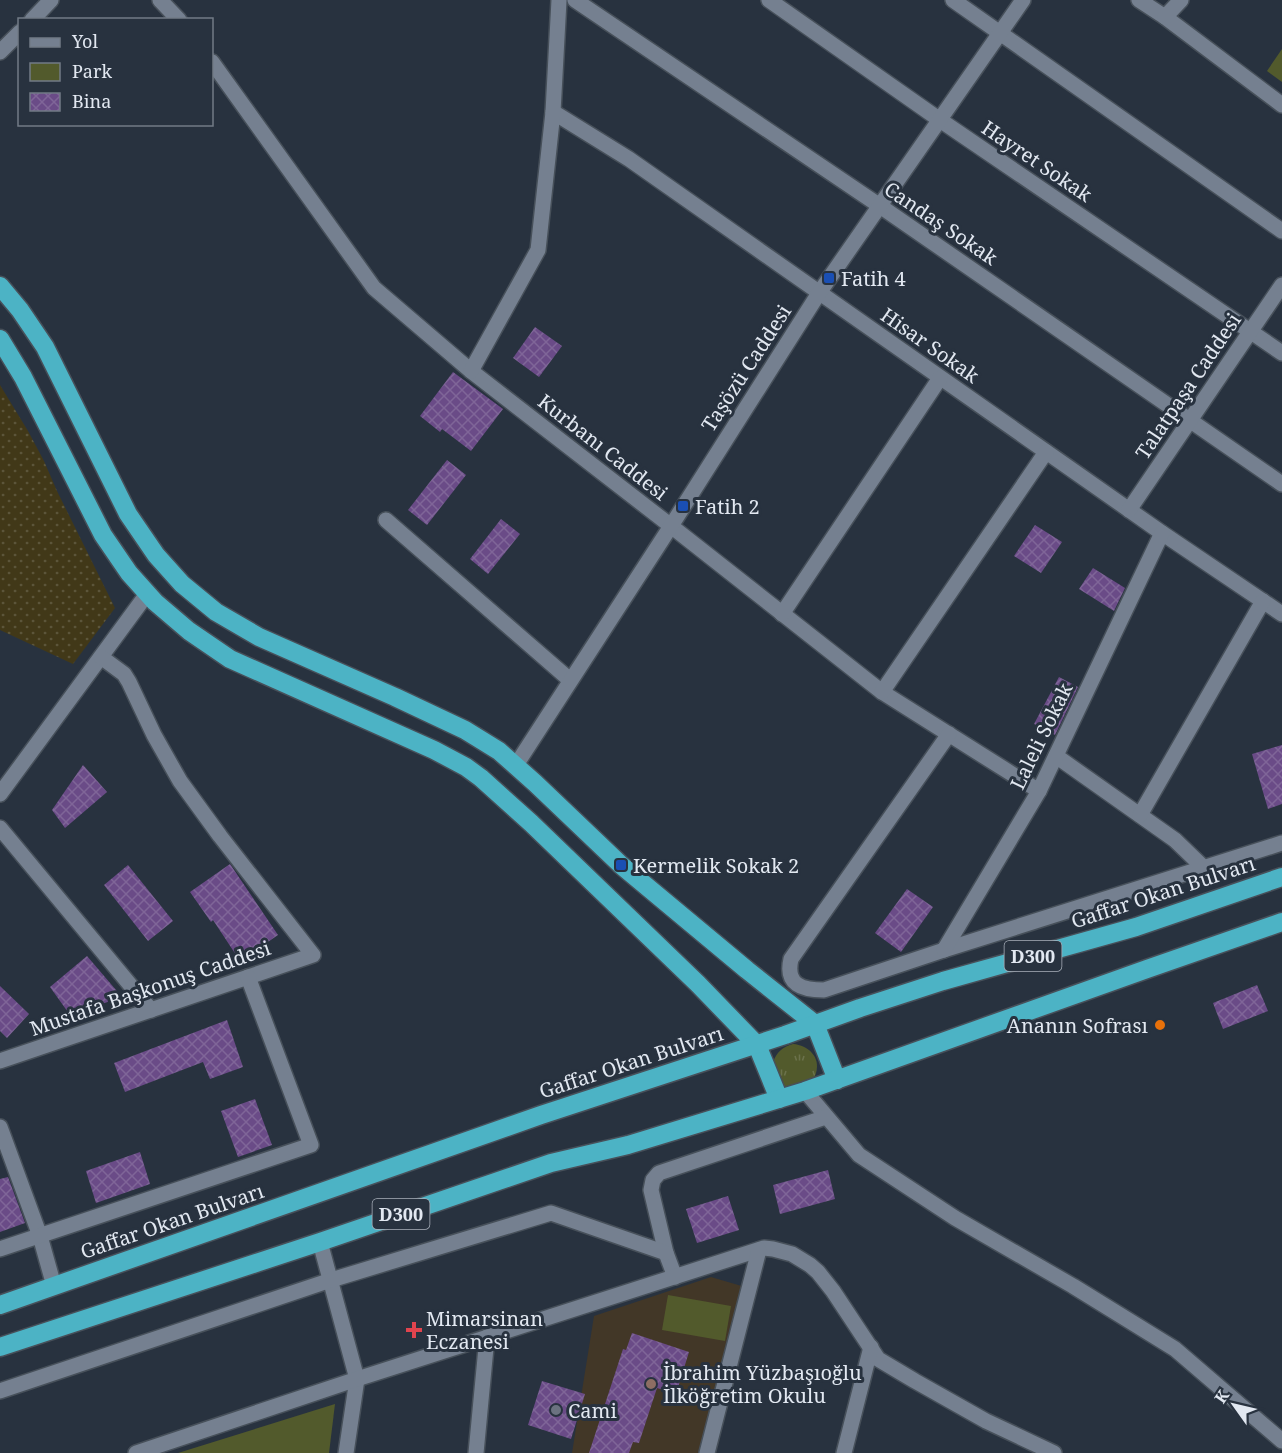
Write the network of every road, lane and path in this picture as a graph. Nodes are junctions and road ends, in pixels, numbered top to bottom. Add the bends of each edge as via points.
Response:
1 (51, 0) edge
2 (160, 0) edge
3 (559, 0) edge
4 (575, 0) edge
5 (769, 0) edge
6 (953, 0) edge
7 (1023, 0) edge
8 (1139, 0) edge
9 (1181, 0) edge
10 (1165, 17) junction
11 (34, 18) edge
12 (176, 18) edge
13 (1000, 33) junction
14 (18, 34) edge
15 (0, 52) edge
16 (213, 63) edge
17 (1282, 105) edge
18 (553, 112) junction
19 (939, 120) junction
20 (880, 206) junction
21 (1282, 231) edge
22 (1282, 285) edge
23 (0, 286) edge
24 (819, 293) junction
25 (1250, 332) junction
26 (0, 339) edge
27 (1282, 353) edge
28 (471, 371) junction
29 (940, 378) junction
30 (1190, 420) junction
31 (1046, 452) junction
32 (1282, 484) edge
33 (1129, 510) junction
34 (386, 520) dead end
35 (671, 526) junction
36 (1162, 533) junction
37 (147, 594) junction
38 (1263, 602) junction
39 (782, 614) junction
40 (1282, 614) edge
41 (100, 657) junction
42 (570, 680) junction
43 (882, 692) junction
44 (949, 734) junction
45 (1056, 756) junction
46 (516, 765) junction
47 (1039, 791) junction
48 (0, 794) edge
49 (1140, 815) junction
50 (0, 828) edge
51 (1282, 843) edge
52 (1204, 868) junction
53 (1282, 878) edge
54 (1282, 922) edge
55 (944, 950) junction
56 (248, 977) junction
57 (151, 1010) junction
58 (815, 1024) junction
59 (757, 1045) junction
60 (0, 1060) edge
61 (837, 1080) junction
62 (805, 1091) junction
63 (779, 1099) junction
64 (826, 1117) junction
65 (0, 1127) edge
66 (40, 1236) junction
67 (320, 1242) junction
68 (0, 1249) edge
69 (759, 1250) junction
70 (666, 1253) junction
71 (675, 1277) junction
72 (331, 1280) junction
73 (54, 1286) junction
74 (0, 1305) edge
75 (487, 1337) junction
76 (0, 1347) edge
77 (870, 1347) junction
78 (357, 1378) junction
79 (0, 1391) edge
80 (1282, 1441) edge
81 (136, 1453) edge
82 (346, 1453) edge
83 (476, 1453) edge
84 (707, 1453) edge
85 (844, 1453) edge
86 (1054, 1453) edge

1 - 11 street
2 - 12 street
3 - 18 street
4 - 20 street, Candaş Sokak
5 - 19 street, Hayret Sokak
6 - 13 street
7 - 13 street, Taşözü Caddesi
8 - 10 street
9 - 10 street
10 - 17 street
13 - 19 street, Taşözü Caddesi
13 - 21 street
14 - 15 street
16 - 28 street, Kurbanı Caddesi via 374,288
18 - 24 street, Hisar Sokak via 629,159
18 - 28 street via 538,250
19 - 20 street, Taşözü Caddesi
19 - 25 street, Hayret Sokak
20 - 24 street, Taşözü Caddesi
20 - 30 street, Candaş Sokak
22 - 25 street, Talatpaşa Caddesi
23 - 46 highway via 45,347 128,514 182,584 237,626 465,730
24 - 29 street, Hisar Sokak
24 - 35 street, Taşözü Caddesi
25 - 27 street, Hayret Sokak
25 - 30 street, Talatpaşa Caddesi
26 - 37 highway via 103,535
28 - 35 street, Kurbanı Caddesi
29 - 31 street, Hisar Sokak
29 - 39 street
30 - 32 street, Candaş Sokak
30 - 33 street, Talatpaşa Caddesi
31 - 33 street, Hisar Sokak
31 - 43 street
33 - 36 street, Hisar Sokak
34 - 42 street
35 - 39 street, Kurbanı Caddesi
35 - 42 street, Taşözü Caddesi
36 - 38 street, Hisar Sokak
36 - 45 street, Laleli Sokak
37 - 41 street
37 - 59 highway via 189,631 230,659 434,750 481,778 690,976
38 - 40 street, Hisar Sokak
38 - 49 street
39 - 43 street, Kurbanı Caddesi
41 - 48 street
41 - 56 street, Mustafa Başkonuş Caddesi via 124,674 180,781 313,955
42 - 46 street, Taşözü Caddesi
43 - 44 street, Kurbanı Caddesi
44 - 47 street, Kurbanı Caddesi
44 - 55 street via 796,952 789,969 791,979 798,985 824,990
45 - 47 street, Laleli Sokak
45 - 49 street
46 - 58 highway via 621,865
47 - 55 street, Laleli Sokak
49 - 52 street via 1175,840
50 - 57 street
51 - 52 street
52 - 55 street
53 - 58 highway, Gaffar Okan Bulvarı / D300 via 1136,927 943,981
54 - 61 highway, D300
56 - 57 street, Mustafa Başkonuş Caddesi
56 - 66 street via 311,1145
57 - 60 street, Mustafa Başkonuş Caddesi
58 - 59 highway, Gaffar Okan Bulvarı / D300
58 - 61 highway
59 - 63 highway
59 - 73 highway, Gaffar Okan Bulvarı / D300 via 541,1115
61 - 62 highway, D300
62 - 63 highway, D300
62 - 64 street
63 - 67 highway, D300 via 628,1145 551,1163
64 - 70 street via 659,1173 651,1190
64 - 80 street via 859,1155 955,1218 1175,1349
65 - 66 street
66 - 68 street
66 - 73 street
67 - 72 street
67 - 76 highway, D300
69 - 71 street
69 - 77 street via 783,1251 810,1265 833,1290
69 - 84 street
70 - 71 street
70 - 72 street via 551,1213
71 - 75 street
72 - 78 street
72 - 79 street
73 - 74 highway, Gaffar Okan Bulvarı / D300
75 - 78 street
75 - 83 street
77 - 85 street
77 - 86 street via 878,1359 915,1381
78 - 81 street
78 - 82 street

